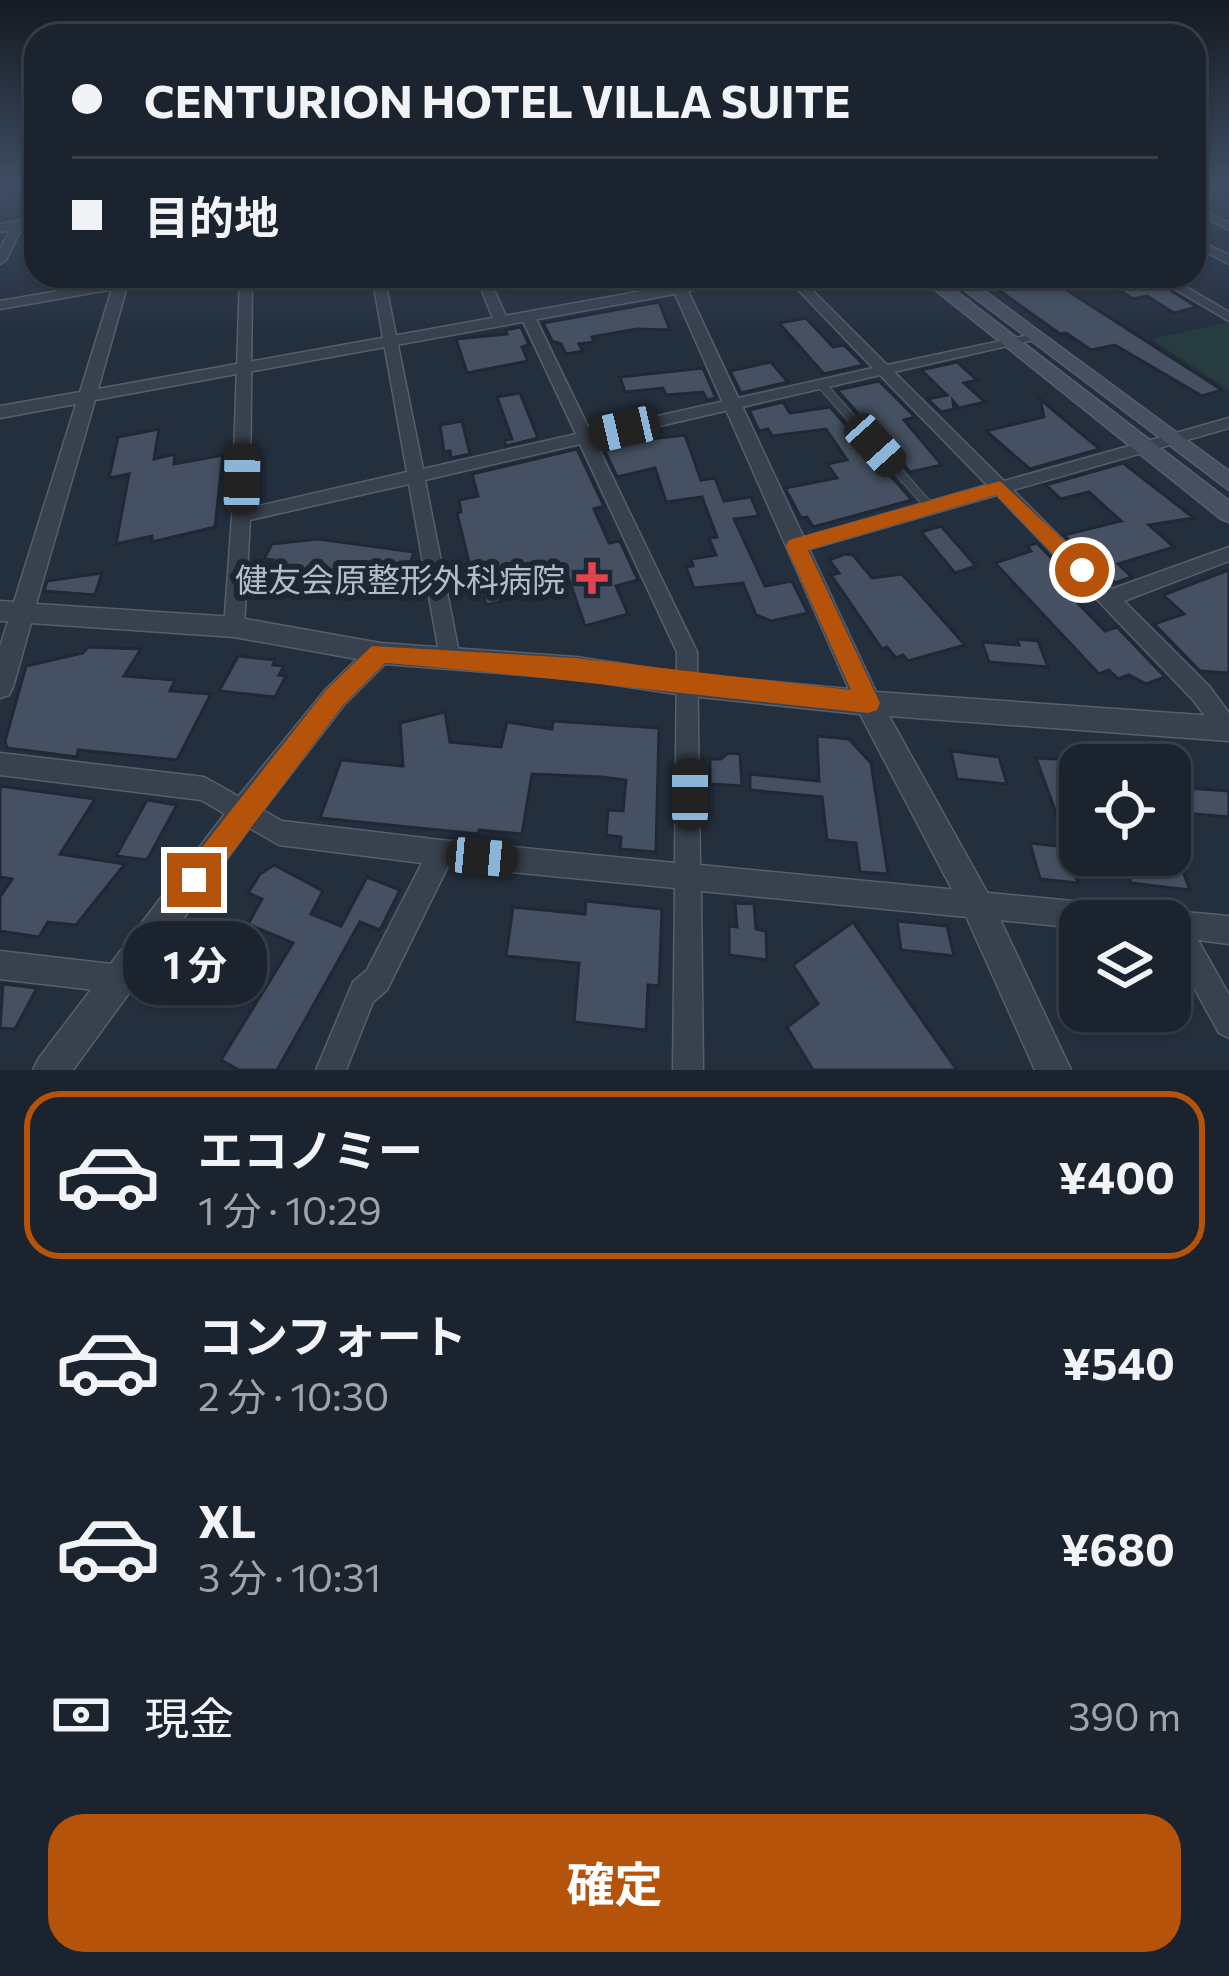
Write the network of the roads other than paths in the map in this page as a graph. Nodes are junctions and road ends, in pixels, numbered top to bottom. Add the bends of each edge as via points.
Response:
1 (14, 233) edge
2 (0, 260) edge
3 (83, 288) edge
4 (120, 288) edge
5 (246, 288) edge
6 (381, 288) edge
7 (487, 288) edge
8 (649, 288) edge
9 (678, 288) edge
10 (803, 288) edge
11 (941, 288) edge
12 (969, 288) edge
13 (1179, 288) edge
14 (0, 305) edge
15 (528, 316) junction
16 (1229, 317) edge
17 (501, 321) junction
18 (1033, 336) junction
19 (393, 340) junction
20 (1010, 342) junction
21 (244, 369) junction
22 (884, 370) junction
23 (821, 384) junction
24 (87, 397) junction
25 (732, 404) junction
26 (0, 412) edge
27 (1229, 424) edge
28 (588, 437) junction
29 (1173, 440) junction
30 (1144, 448) junction
31 (419, 476) junction
32 (1229, 482) edge
33 (1000, 488) junction
34 (929, 506) junction
35 (1229, 513) edge
36 (241, 516) junction
37 (796, 546) junction
38 (1229, 554) edge
39 (1109, 598) junction
40 (11, 613) edge
41 (234, 627) junction
42 (380, 653) junction
43 (450, 658) junction
44 (690, 685) junction
45 (0, 687) edge
46 (868, 703) junction
47 (1229, 730) edge
48 (0, 764) edge
49 (243, 813) junction
50 (440, 853) junction
51 (691, 875) junction
52 (977, 904) junction
53 (1059, 912) edge
54 (1191, 926) edge
55 (1229, 930) edge
56 (0, 965) edge
57 (1191, 965) edge
58 (120, 979) junction
59 (1229, 1023) edge
60 (51, 1070) edge
61 (331, 1070) edge
62 (688, 1070) edge
63 (1053, 1070) edge

1 - 2 street
3 - 14 street
4 - 24 street
5 - 21 street
6 - 19 street
7 - 17 street
8 - 15 street
9 - 25 street
10 - 22 street
11 - 20 main road
12 - 18 main road
13 - 16 street
15 - 17 street
15 - 28 street
17 - 19 street
18 - 20 street
18 - 29 main road
19 - 21 street
19 - 31 street
20 - 22 street
20 - 30 main road
21 - 24 street
21 - 36 street
22 - 23 street
22 - 33 street
23 - 25 street
23 - 34 lane
24 - 26 street
24 - 40 street
25 - 28 street
25 - 37 street
27 - 29 street
28 - 31 street
28 - 44 street via 687,652
29 - 30 street
29 - 32 main road
30 - 33 street
30 - 35 main road
31 - 36 street
31 - 43 street
33 - 34 street
33 - 39 street
34 - 37 street
36 - 41 street
37 - 46 street
38 - 39 street
39 - 47 street
40 - 41 street
40 - 45 street
41 - 42 street
42 - 43 street
42 - 49 street
43 - 44 street
44 - 46 street
44 - 51 street
46 - 47 street
46 - 52 street
48 - 49 street via 204,788
49 - 50 street via 279,833
49 - 58 street
50 - 51 street
50 - 61 street via 377,980 363,992
51 - 52 street
51 - 62 street
52 - 53 street
52 - 63 street
54 - 55 street
56 - 58 street
57 - 59 street
58 - 60 street

